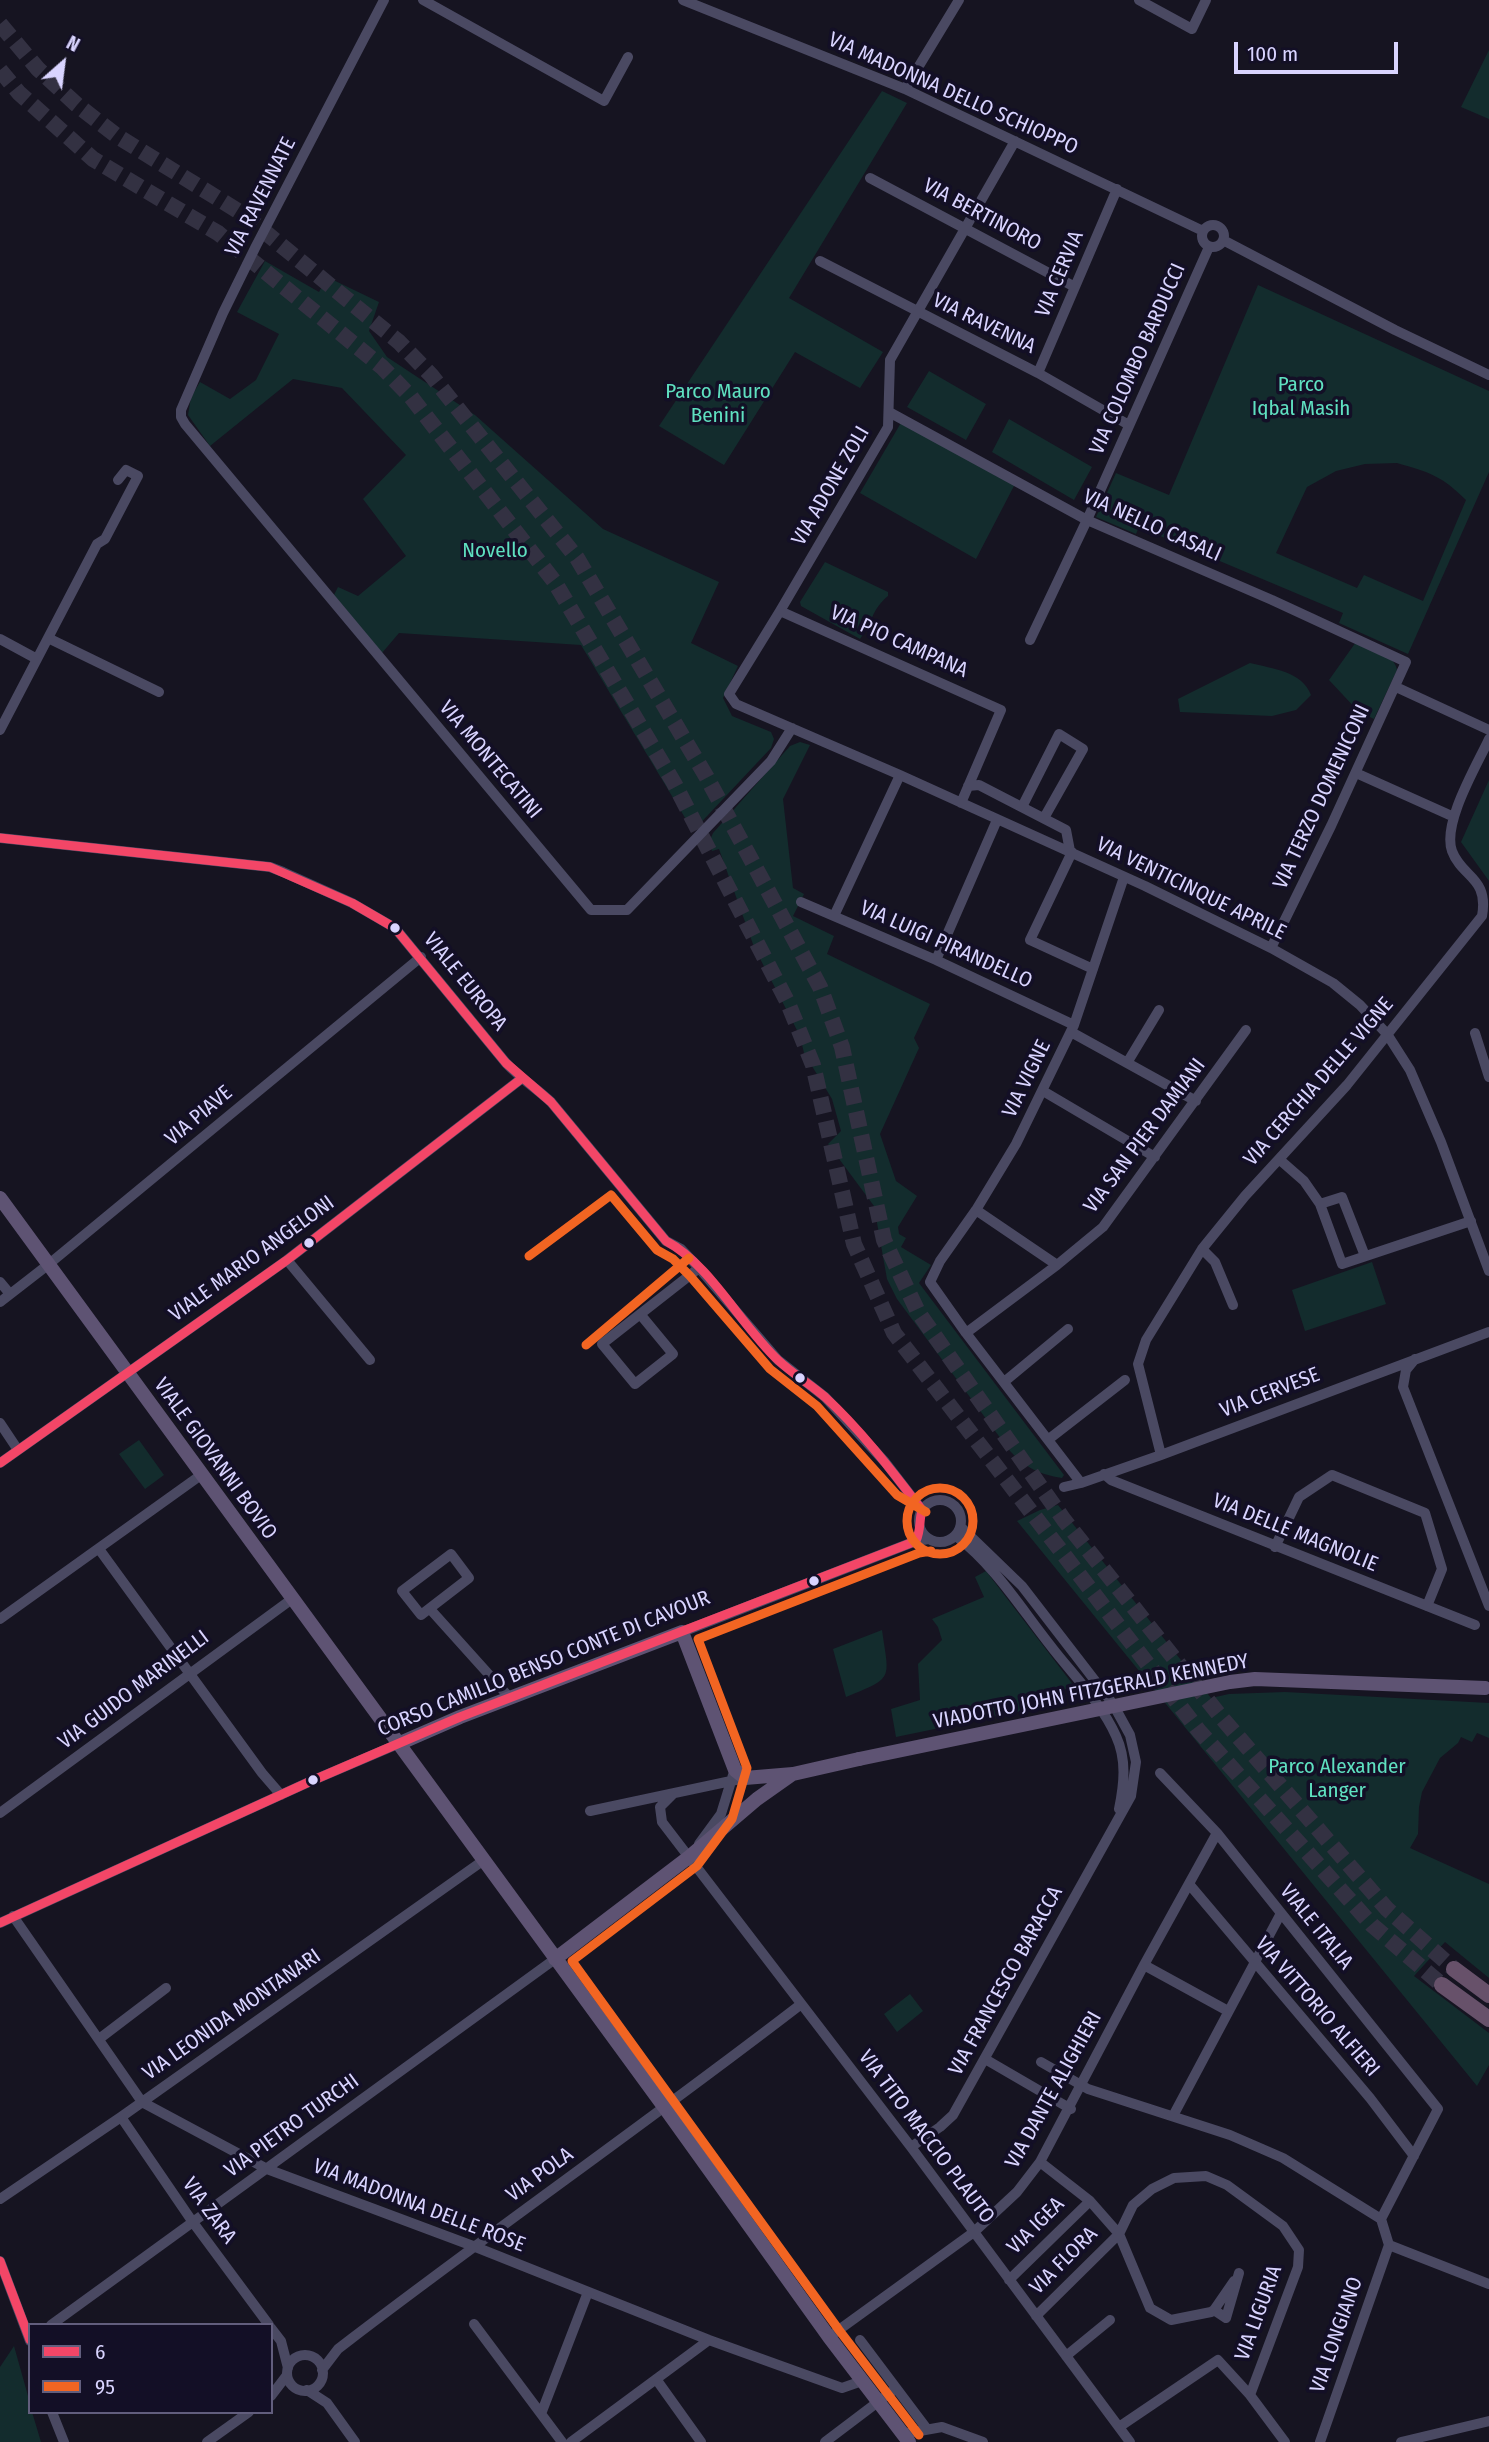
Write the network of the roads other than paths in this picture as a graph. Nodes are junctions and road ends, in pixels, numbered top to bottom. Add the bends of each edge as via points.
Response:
1 (384, 0) edge
2 (423, 0) edge
3 (683, 0) edge
4 (959, 0) edge
5 (1139, 0) edge
6 (1206, 0) edge
7 (628, 57) dead end
8 (905, 89) junction
9 (1015, 141) junction
10 (870, 178) dead end
11 (1117, 190) junction
12 (964, 228) junction
13 (1203, 231) junction
14 (1223, 240) junction
15 (1209, 247) junction
16 (820, 261) dead end
17 (1075, 287) junction
18 (916, 312) junction
19 (1038, 373) junction
20 (1489, 375) edge
21 (890, 412) junction
22 (181, 416) joint
23 (1129, 425) junction
24 (118, 480) dead end
25 (1087, 520) junction
26 (780, 611) junction
27 (48, 638) junction
28 (0, 639) edge
29 (1030, 640) dead end
30 (37, 659) junction
31 (1406, 662) joint
32 (1396, 687) junction
33 (159, 692) dead end
34 (729, 694) joint
35 (792, 727) junction
36 (0, 730) edge
37 (1489, 730) edge
38 (1489, 739) edge
39 (1356, 773) junction
40 (900, 775) junction
41 (968, 786) junction
42 (961, 803) junction
43 (1022, 807) junction
44 (1454, 817) junction
45 (1044, 818) junction
46 (997, 820) junction
47 (0, 838) edge
48 (1071, 852) junction
49 (1124, 877) junction
50 (801, 902) dead end
51 (834, 916) junction
52 (1271, 948) junction
53 (421, 957) junction
54 (936, 960) junction
55 (1093, 969) junction
56 (1159, 1010) dead end
57 (1073, 1029) junction
58 (1247, 1030) dead end
59 (1475, 1033) dead end
60 (1387, 1034) junction
61 (1127, 1063) junction
62 (1489, 1077) edge
63 (521, 1079) junction
64 (1043, 1091) junction
65 (1196, 1101) junction
66 (1155, 1157) junction
67 (1280, 1160) junction
68 (0, 1198) edge
69 (1320, 1204) junction
70 (976, 1210) junction
71 (1471, 1221) junction
72 (1202, 1249) junction
73 (1365, 1256) junction
74 (287, 1260) junction
75 (49, 1265) junction
76 (1057, 1265) junction
77 (699, 1268) junction
78 (1489, 1271) edge
79 (0, 1282) edge
80 (10, 1294) junction
81 (0, 1302) edge
82 (1233, 1305) dead end
83 (640, 1314) junction
84 (1068, 1329) dead end
85 (1489, 1332) edge
86 (966, 1333) junction
87 (1417, 1357) junction
88 (370, 1360) dead end
89 (1383, 1370) junction
90 (126, 1372) junction
91 (1125, 1380) dead end
92 (1004, 1382) junction
93 (1403, 1387) junction
94 (0, 1423) edge
95 (1049, 1439) junction
96 (19, 1450) junction
97 (1161, 1455) junction
98 (0, 1463) edge
99 (1104, 1474) junction
100 (201, 1475) junction
101 (1081, 1483) junction
102 (905, 1486) junction
103 (1064, 1487) dead end
104 (932, 1501) junction
105 (922, 1510) junction
106 (959, 1531) junction
107 (922, 1537) junction
108 (1275, 1547) junction
109 (99, 1549) junction
110 (292, 1599) junction
111 (1489, 1605) edge
112 (1427, 1606) junction
113 (430, 1609) junction
114 (0, 1619) edge
115 (1475, 1625) dead end
116 (682, 1632) junction
117 (188, 1673) junction
118 (1488, 1688) edge
119 (510, 1698) junction
120 (398, 1744) junction
121 (1160, 1773) dead end
122 (793, 1774) junction
123 (737, 1776) junction
124 (673, 1794) junction
125 (281, 1795) junction
126 (590, 1811) dead end
127 (0, 1813) edge
128 (1217, 1833) junction
129 (689, 1857) junction
130 (484, 1860) junction
131 (1189, 1884) junction
132 (1280, 1915) junction
133 (13, 1916) junction
134 (0, 1923) edge
135 (555, 1959) junction
136 (1254, 1963) junction
137 (1144, 1965) junction
138 (1454, 1969) tunnel mouth
139 (1442, 1984) tunnel mouth
140 (166, 1988) dead end
141 (1489, 1995) edge
142 (800, 2005) junction
143 (1228, 2011) junction
144 (1489, 2020) edge
145 (99, 2039) junction
146 (985, 2059) junction
147 (1041, 2062) dead end
148 (1083, 2086) junction
149 (142, 2102) junction
150 (665, 2108) junction
151 (1070, 2109) junction
152 (1172, 2116) junction
153 (121, 2117) junction
154 (911, 2147) junction
155 (1414, 2156) junction
156 (1040, 2162) junction
157 (267, 2168) junction
158 (0, 2199) edge
159 (1090, 2201) junction
160 (1381, 2219) junction
161 (191, 2221) junction
162 (974, 2232) junction
163 (1119, 2234) junction
164 (1389, 2245) junction
165 (473, 2246) junction
166 (0, 2261) edge
167 (1009, 2280) junction
168 (1489, 2284) edge
169 (588, 2292) junction
170 (1214, 2310) dead end
171 (1036, 2316) junction
172 (1110, 2320) dead end
173 (54, 2323) edge
174 (268, 2323) edge
175 (474, 2324) dead end
176 (273, 2330) edge
177 (28, 2336) edge
178 (829, 2337) junction
179 (709, 2340) junction
180 (860, 2340) dead end
181 (281, 2342) junction
182 (338, 2350) junction
183 (308, 2356) junction
184 (1066, 2357) junction
185 (287, 2372) junction
186 (321, 2376) junction
187 (656, 2379) junction
188 (862, 2381) junction
189 (302, 2389) junction
190 (895, 2389) junction
191 (273, 2395) edge
192 (1250, 2395) junction
193 (327, 2403) junction
194 (879, 2403) junction
195 (53, 2414) edge
196 (246, 2414) edge
197 (541, 2414) junction
198 (1489, 2421) edge
199 (1119, 2427) junction
200 (927, 2429) junction
201 (906, 2438) edge
202 (1324, 2441) edge
203 (64, 2442) edge
204 (207, 2442) edge
205 (355, 2442) edge
206 (562, 2442) edge
207 (570, 2442) edge
208 (701, 2442) edge
209 (825, 2442) edge
210 (983, 2442) edge
211 (1130, 2442) edge
212 (1285, 2442) edge
213 (1403, 2442) edge

1 - 22 street, VIA RAVENNATE via 226,307
2 - 7 street via 604,101
3 - 8 street, VIA MADONNA DELLO SCHIOPPO
4 - 8 street
5 - 6 street via 1192,29
8 - 9 street, VIA MADONNA DELLO SCHIOPPO
9 - 11 street, VIA MADONNA DELLO SCHIOPPO
9 - 12 street, VIA ADONE ZOLI
10 - 12 street, VIA BERTINORO
11 - 13 street, VIA MADONNA DELLO SCHIOPPO
11 - 17 street, VIA CERVIA
12 - 17 street, VIA BERTINORO
12 - 18 street, VIA ADONE ZOLI
13 - 14 street via 1208,225 1219,226
13 - 15 street
14 - 15 street via 1217,247
14 - 20 street
15 - 23 street, VIA COLOMBO BARDUCCI
16 - 18 street, VIA RAVENNA
17 - 19 street, VIA CERVIA
18 - 19 street, VIA RAVENNA
18 - 21 street, VIA ADONE ZOLI via 890,360
19 - 23 street, VIA RAVENNA
21 - 25 street, VIA NELLO CASALI
21 - 26 street, VIA ADONE ZOLI via 888,427
22 - 35 street, VIA MONTECATINI via 591,910 627,910 771,761
23 - 25 street, VIA COLOMBO BARDUCCI
24 - 27 street via 126,470 138,476
25 - 29 street, VIA COLOMBO BARDUCCI
25 - 31 street, VIA NELLO CASALI
26 - 34 street, VIA ADONE ZOLI
26 - 41 street, VIA PIO CAMPANA via 1001,710
27 - 30 street
27 - 33 street
28 - 30 street
30 - 36 street
31 - 32 street, VIA TERZO DOMENICONI
32 - 37 street
32 - 39 street, VIA TERZO DOMENICONI
34 - 35 street, VIA VENTICINQUE APRILE via 736,704
35 - 40 street, VIA VENTICINQUE APRILE
38 - 44 street, VIA CERCHIA DELLE VIGNE
39 - 44 street
39 - 52 street, VIA TERZO DOMENICONI
40 - 42 street, VIA VENTICINQUE APRILE
40 - 51 street
41 - 42 street
41 - 43 street via 979,785
42 - 46 street, VIA VENTICINQUE APRILE
43 - 45 street
43 - 45 street via 1059,734 1083,748
44 - 60 street, VIA CERCHIA DELLE VIGNE via 1452,852 1482,890 1482,916
45 - 48 street via 1066,830
46 - 48 street, VIA VENTICINQUE APRILE
46 - 54 street
47 - 53 street, VIALE EUROPA via 270,867 352,903 395,928
48 - 49 street, VIA VENTICINQUE APRILE
48 - 55 street via 1030,940
49 - 52 street, VIA VENTICINQUE APRILE
49 - 55 street, VIA VIGNE
50 - 51 street, VIA LUIGI PIRANDELLO
51 - 54 street, VIA LUIGI PIRANDELLO
52 - 60 street, VIA VENTICINQUE APRILE via 1333,983
53 - 63 street, VIALE EUROPA
53 - 75 street, VIA PIAVE
54 - 57 street, VIA LUIGI PIRANDELLO
55 - 57 street, VIA VIGNE
56 - 61 street
57 - 61 street, VIA LUIGI PIRANDELLO
57 - 64 street, VIA VIGNE
58 - 65 street, VIA SAN PIER DAMIANI
59 - 62 street
60 - 67 street, VIA CERCHIA DELLE VIGNE
60 - 71 street, VIA VENTICINQUE APRILE via 1410,1070
61 - 65 street, VIA LUIGI PIRANDELLO
63 - 74 street, VIALE MARIO ANGELONI
63 - 77 street, VIALE EUROPA via 551,1102 666,1241
64 - 66 street
64 - 70 street, VIA VIGNE
65 - 66 street, VIA SAN PIER DAMIANI
66 - 76 street, VIA SAN PIER DAMIANI via 1103,1227
67 - 69 street via 1304,1181
67 - 72 street, VIA CERCHIA DELLE VIGNE
68 - 75 main road, VIALE GIOVANNI BOVIO
69 - 73 street via 1342,1197
69 - 73 street via 1342,1264
70 - 76 street
70 - 86 street, VIA VIGNE via 930,1282
71 - 73 street
71 - 78 street, VIA VENTICINQUE APRILE
72 - 82 street via 1214,1262
72 - 97 street, VIA CERCHIA DELLE VIGNE via 1146,1340 1138,1364
74 - 88 street
74 - 90 street, VIALE MARIO ANGELONI
75 - 80 street, VIA PIAVE
75 - 90 main road, VIALE GIOVANNI BOVIO
76 - 86 street, VIA SAN PIER DAMIANI
77 - 83 street
77 - 102 street, VIALE EUROPA via 778,1360 825,1397
79 - 80 street
80 - 81 street, VIA PIAVE
83 - 83 street via 602,1344 635,1384 673,1354
84 - 92 street
85 - 87 street, VIA CERVESE
86 - 92 street
87 - 89 street, VIA CERVESE
87 - 93 street via 1406,1370
89 - 93 street
89 - 97 street, VIA CERVESE
90 - 96 street, VIALE MARIO ANGELONI
90 - 100 main road, VIALE GIOVANNI BOVIO
91 - 95 street
92 - 95 street
93 - 111 street
94 - 96 street
95 - 101 street
96 - 98 street, VIALE MARIO ANGELONI
97 - 99 street, VIA CERVESE
99 - 101 street, VIA CERVESE
99 - 108 street, VIA DELLE MAGNOLIE
100 - 109 street
100 - 110 main road, VIALE GIOVANNI BOVIO
101 - 103 street, VIA CERVESE
102 - 104 street
102 - 105 street
104 - 105 street
104 - 106 street via 955,1505 961,1515
105 - 107 street
106 - 107 street via 946,1542
106 - 146 street, VIA FRANCESCO BARACCA via 1101,1711 1123,1757 1118,1819
107 - 116 street, CORSO CAMILLO BENSO CONTE DI CAVOUR
108 - 112 street, VIA DELLE MAGNOLIE
108 - 112 street via 1299,1497 1332,1475 1425,1513 1442,1569
109 - 114 street
109 - 117 street
110 - 117 street, VIA GUIDO MARINELLI
110 - 120 main road, VIALE GIOVANNI BOVIO
112 - 115 street, VIA DELLE MAGNOLIE
113 - 113 street via 469,1578 451,1554 402,1591 421,1615
113 - 119 street
116 - 119 main road, CORSO CAMILLO BENSO CONTE DI CAVOUR
116 - 123 main road
117 - 125 street
117 - 127 street, VIA GUIDO MARINELLI
118 - 122 main road, VIADOTTO JOHN FITZGERALD KENNEDY, bridge via 1255,1679 1230,1682
119 - 120 main road, CORSO CAMILLO BENSO CONTE DI CAVOUR
120 - 125 street, CORSO CAMILLO BENSO CONTE DI CAVOUR
120 - 130 main road, VIALE GIOVANNI BOVIO
121 - 128 street, VIALE ITALIA
122 - 123 main road
122 - 129 main road
123 - 124 street
123 - 129 street via 721,1814
124 - 126 street
124 - 129 street, VIA TITO MACCIO PLAUTO via 660,1807 662,1822
125 - 133 street, CORSO CAMILLO BENSO CONTE DI CAVOUR
128 - 131 street, VIA DANTE ALIGHIERI
128 - 132 street, VIALE ITALIA
129 - 135 main road
129 - 142 street, VIA TITO MACCIO PLAUTO
130 - 135 main road, VIALE GIOVANNI BOVIO
130 - 149 street, VIA LEONIDA MONTANARI
131 - 136 street, VIA VITTORIO ALFIERI
131 - 137 street, VIA DANTE ALIGHIERI
132 - 136 street
132 - 155 street, VIALE ITALIA via 1438,2109
133 - 134 street, CORSO CAMILLO BENSO CONTE DI CAVOUR
133 - 145 street, VIA MADONNA DELLE ROSE
135 - 150 main road, VIALE GIOVANNI BOVIO
135 - 157 street, VIA PIETRO TURCHI
136 - 143 street
136 - 155 street, VIA VITTORIO ALFIERI
137 - 143 street
137 - 148 street, VIA DANTE ALIGHIERI
138 - 141 highway
139 - 144 highway
140 - 145 street
142 - 150 street, VIA POLA
142 - 154 street, VIA TITO MACCIO PLAUTO
143 - 152 street
145 - 149 street, VIA MADONNA DELLE ROSE
146 - 151 street
146 - 154 street, VIA FRANCESCO BARACCA via 953,2115
147 - 148 street
148 - 151 street, VIA DANTE ALIGHIERI
148 - 152 street
149 - 153 street, VIA LEONIDA MONTANARI
149 - 157 street, VIA MADONNA DELLE ROSE
150 - 165 street, VIA POLA
150 - 178 main road, VIALE GIOVANNI BOVIO
151 - 156 street, VIA DANTE ALIGHIERI
152 - 160 street via 1283,2158
153 - 158 street, VIA LEONIDA MONTANARI
153 - 161 street, VIA ZARA
154 - 162 street, VIA TITO MACCIO PLAUTO
155 - 160 street
156 - 159 street
156 - 162 street, VIA DANTE ALIGHIERI via 1017,2192
157 - 161 street, VIA PIETRO TURCHI
157 - 165 street, VIA MADONNA DELLE ROSE
159 - 163 street
159 - 167 street, VIA IGEA
160 - 164 street
161 - 173 street, VIA PIETRO TURCHI
161 - 174 street, VIA ZARA
162 - 167 street, VIA TITO MACCIO PLAUTO
162 - 178 street, VIA DANTE ALIGHIERI
163 - 170 street via 1150,2308 1171,2320
163 - 171 street, VIA FLORA
163 - 192 street, VIA LIGURIA via 1133,2205 1152,2189 1174,2178 1206,2176 1227,2185 1283,2226 1299,2250 1298,2267
164 - 168 street
164 - 202 street, VIA LONGIANO
165 - 169 street, VIA MADONNA DELLE ROSE
165 - 182 street, VIA POLA
166 - 177 street
167 - 171 street, VIA TITO MACCIO PLAUTO
169 - 179 street, VIA MADONNA DELLE ROSE
169 - 197 street
171 - 184 street, VIA TITO MACCIO PLAUTO
172 - 184 street
175 - 197 street
176 - 181 street, VIA ZARA
178 - 188 main road, VIALE GIOVANNI BOVIO
179 - 187 street
179 - 188 street, VIA MADONNA DELLE ROSE via 842,2388
180 - 190 street
181 - 183 street
181 - 185 street
182 - 183 street
182 - 186 street
183 - 185 street via 293,2359
183 - 186 street
184 - 199 street, VIA TITO MACCIO PLAUTO
185 - 189 street via 289,2381
185 - 191 street
186 - 189 street via 317,2386
186 - 193 street
187 - 207 street
187 - 208 street
188 - 194 main road, VIALE GIOVANNI BOVIO
189 - 191 street
189 - 193 street
190 - 194 street
190 - 200 street
192 - 199 street via 1218,2360
192 - 212 street, VIA LIGURIA
193 - 205 street
194 - 201 main road, VIALE GIOVANNI BOVIO
194 - 209 street
195 - 203 street
196 - 204 street
197 - 206 street
198 - 213 street
199 - 211 street, VIA TITO MACCIO PLAUTO
200 - 201 street
200 - 210 street via 942,2427

